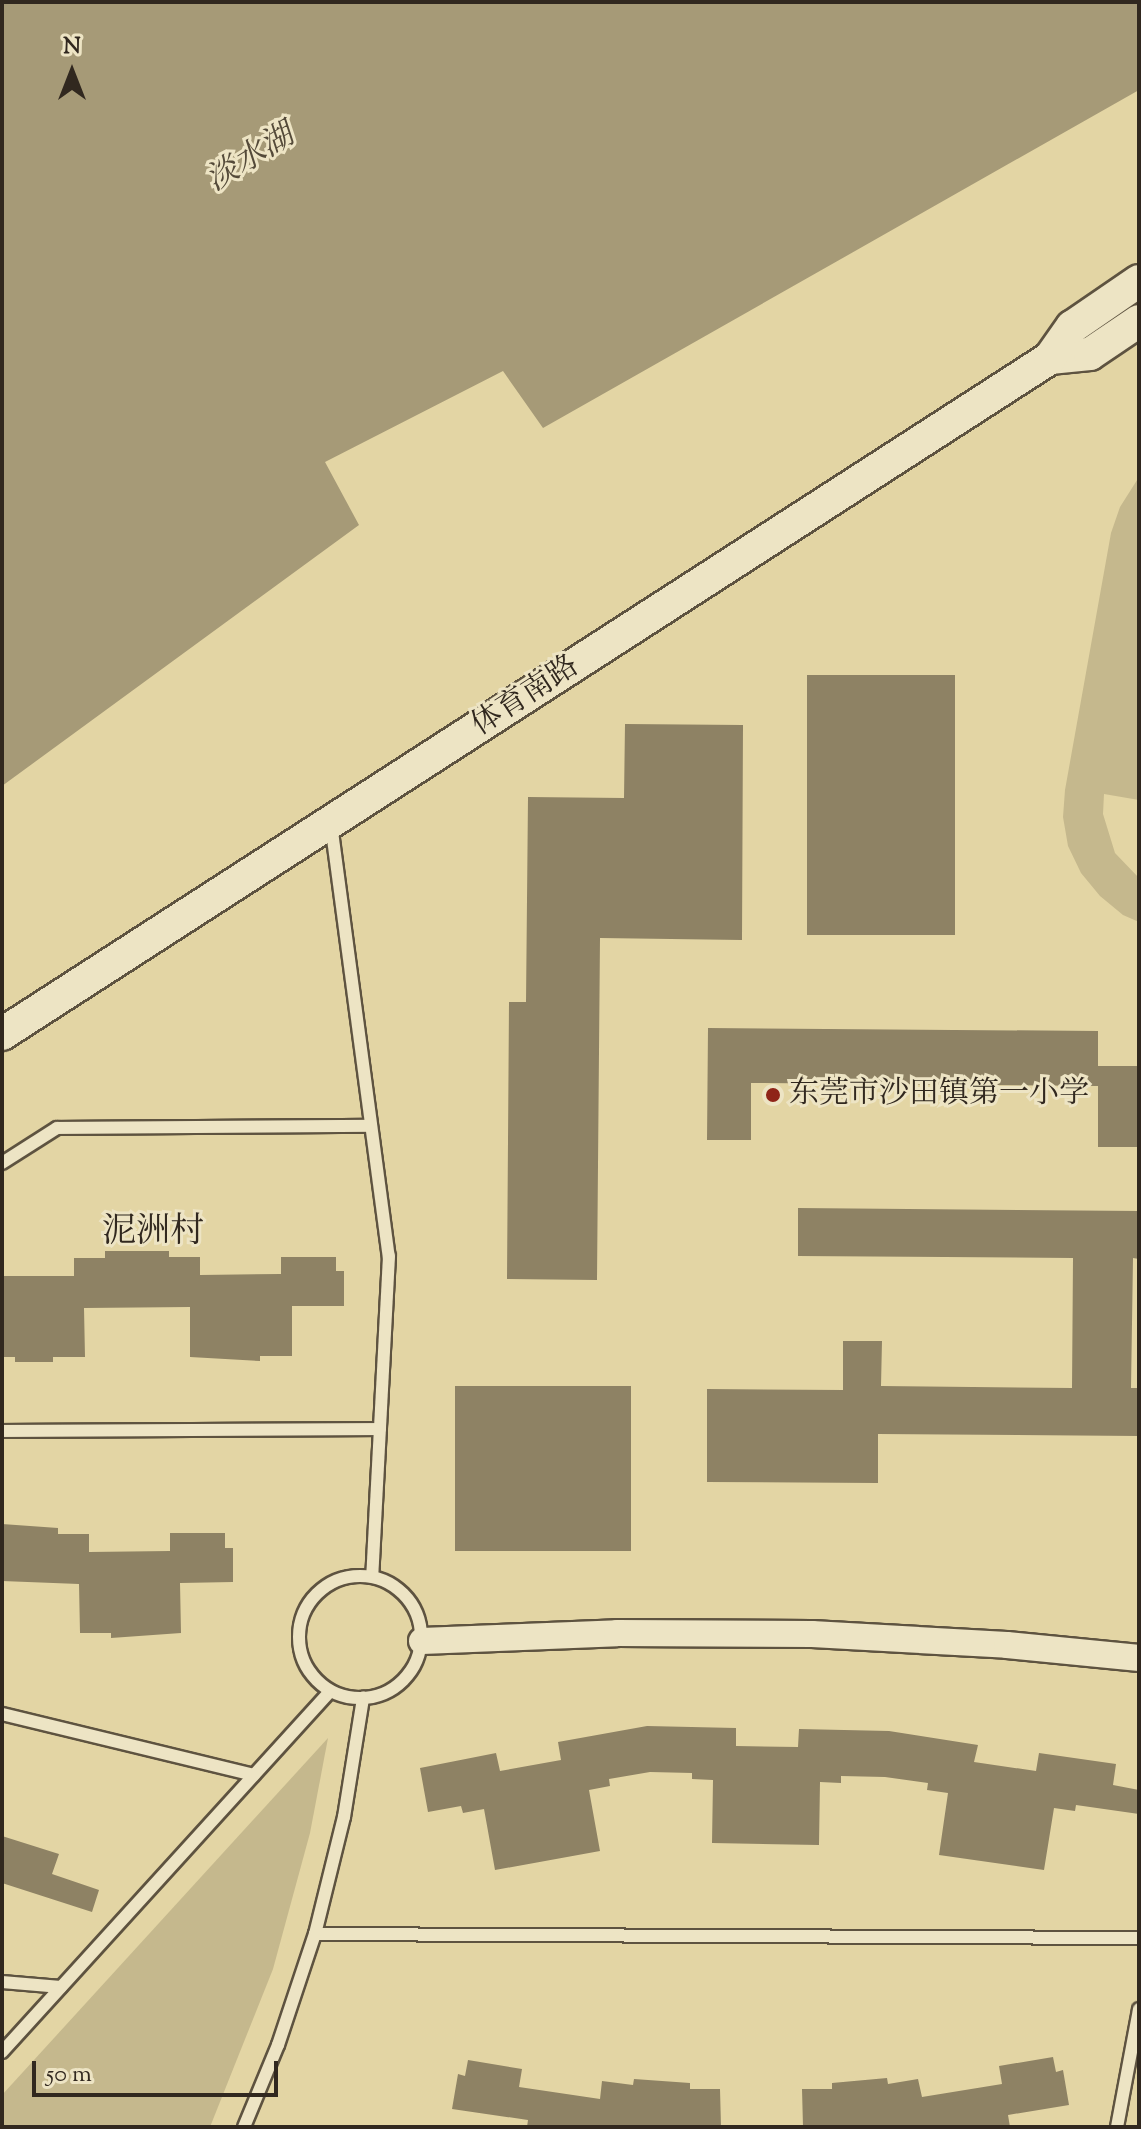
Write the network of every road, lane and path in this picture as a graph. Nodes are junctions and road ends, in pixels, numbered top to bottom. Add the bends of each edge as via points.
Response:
1 (1139, 281) edge
2 (1139, 321) edge
3 (1050, 358) junction
4 (331, 824) junction
5 (2, 1034) edge
6 (371, 1126) junction
7 (2, 1163) edge
8 (380, 1429) junction
9 (2, 1431) edge
10 (372, 1577) junction
11 (422, 1641) junction
12 (1139, 1658) edge
13 (331, 1691) junction
14 (363, 1698) junction
15 (2, 1714) edge
16 (254, 1775) junction
17 (315, 1934) junction
18 (1139, 1938) edge
19 (2, 1982) edge
20 (61, 1987) junction
21 (1139, 2009) edge
22 (2, 2052) edge
23 (244, 2127) edge
24 (1117, 2127) edge

1 - 3 street, 体育南路 via 1072,327
2 - 3 street, 体育南路 via 1090,354
3 - 4 street, 体育南路
4 - 5 street, 体育南路
4 - 6 lane
6 - 7 lane via 57,1128
6 - 8 lane via 389,1256
8 - 9 lane
8 - 10 lane
10 - 11 lane via 389,1582 409,1600
10 - 13 lane via 337,1579 322,1588 301,1616 299,1651 316,1681
11 - 12 street via 617,1633 812,1634
11 - 14 lane via 410,1673 398,1686
13 - 14 lane
13 - 16 lane
14 - 17 lane via 344,1817
15 - 16 lane
16 - 20 lane
17 - 18 lane
17 - 23 lane
19 - 20 lane
20 - 22 lane
21 - 24 lane

